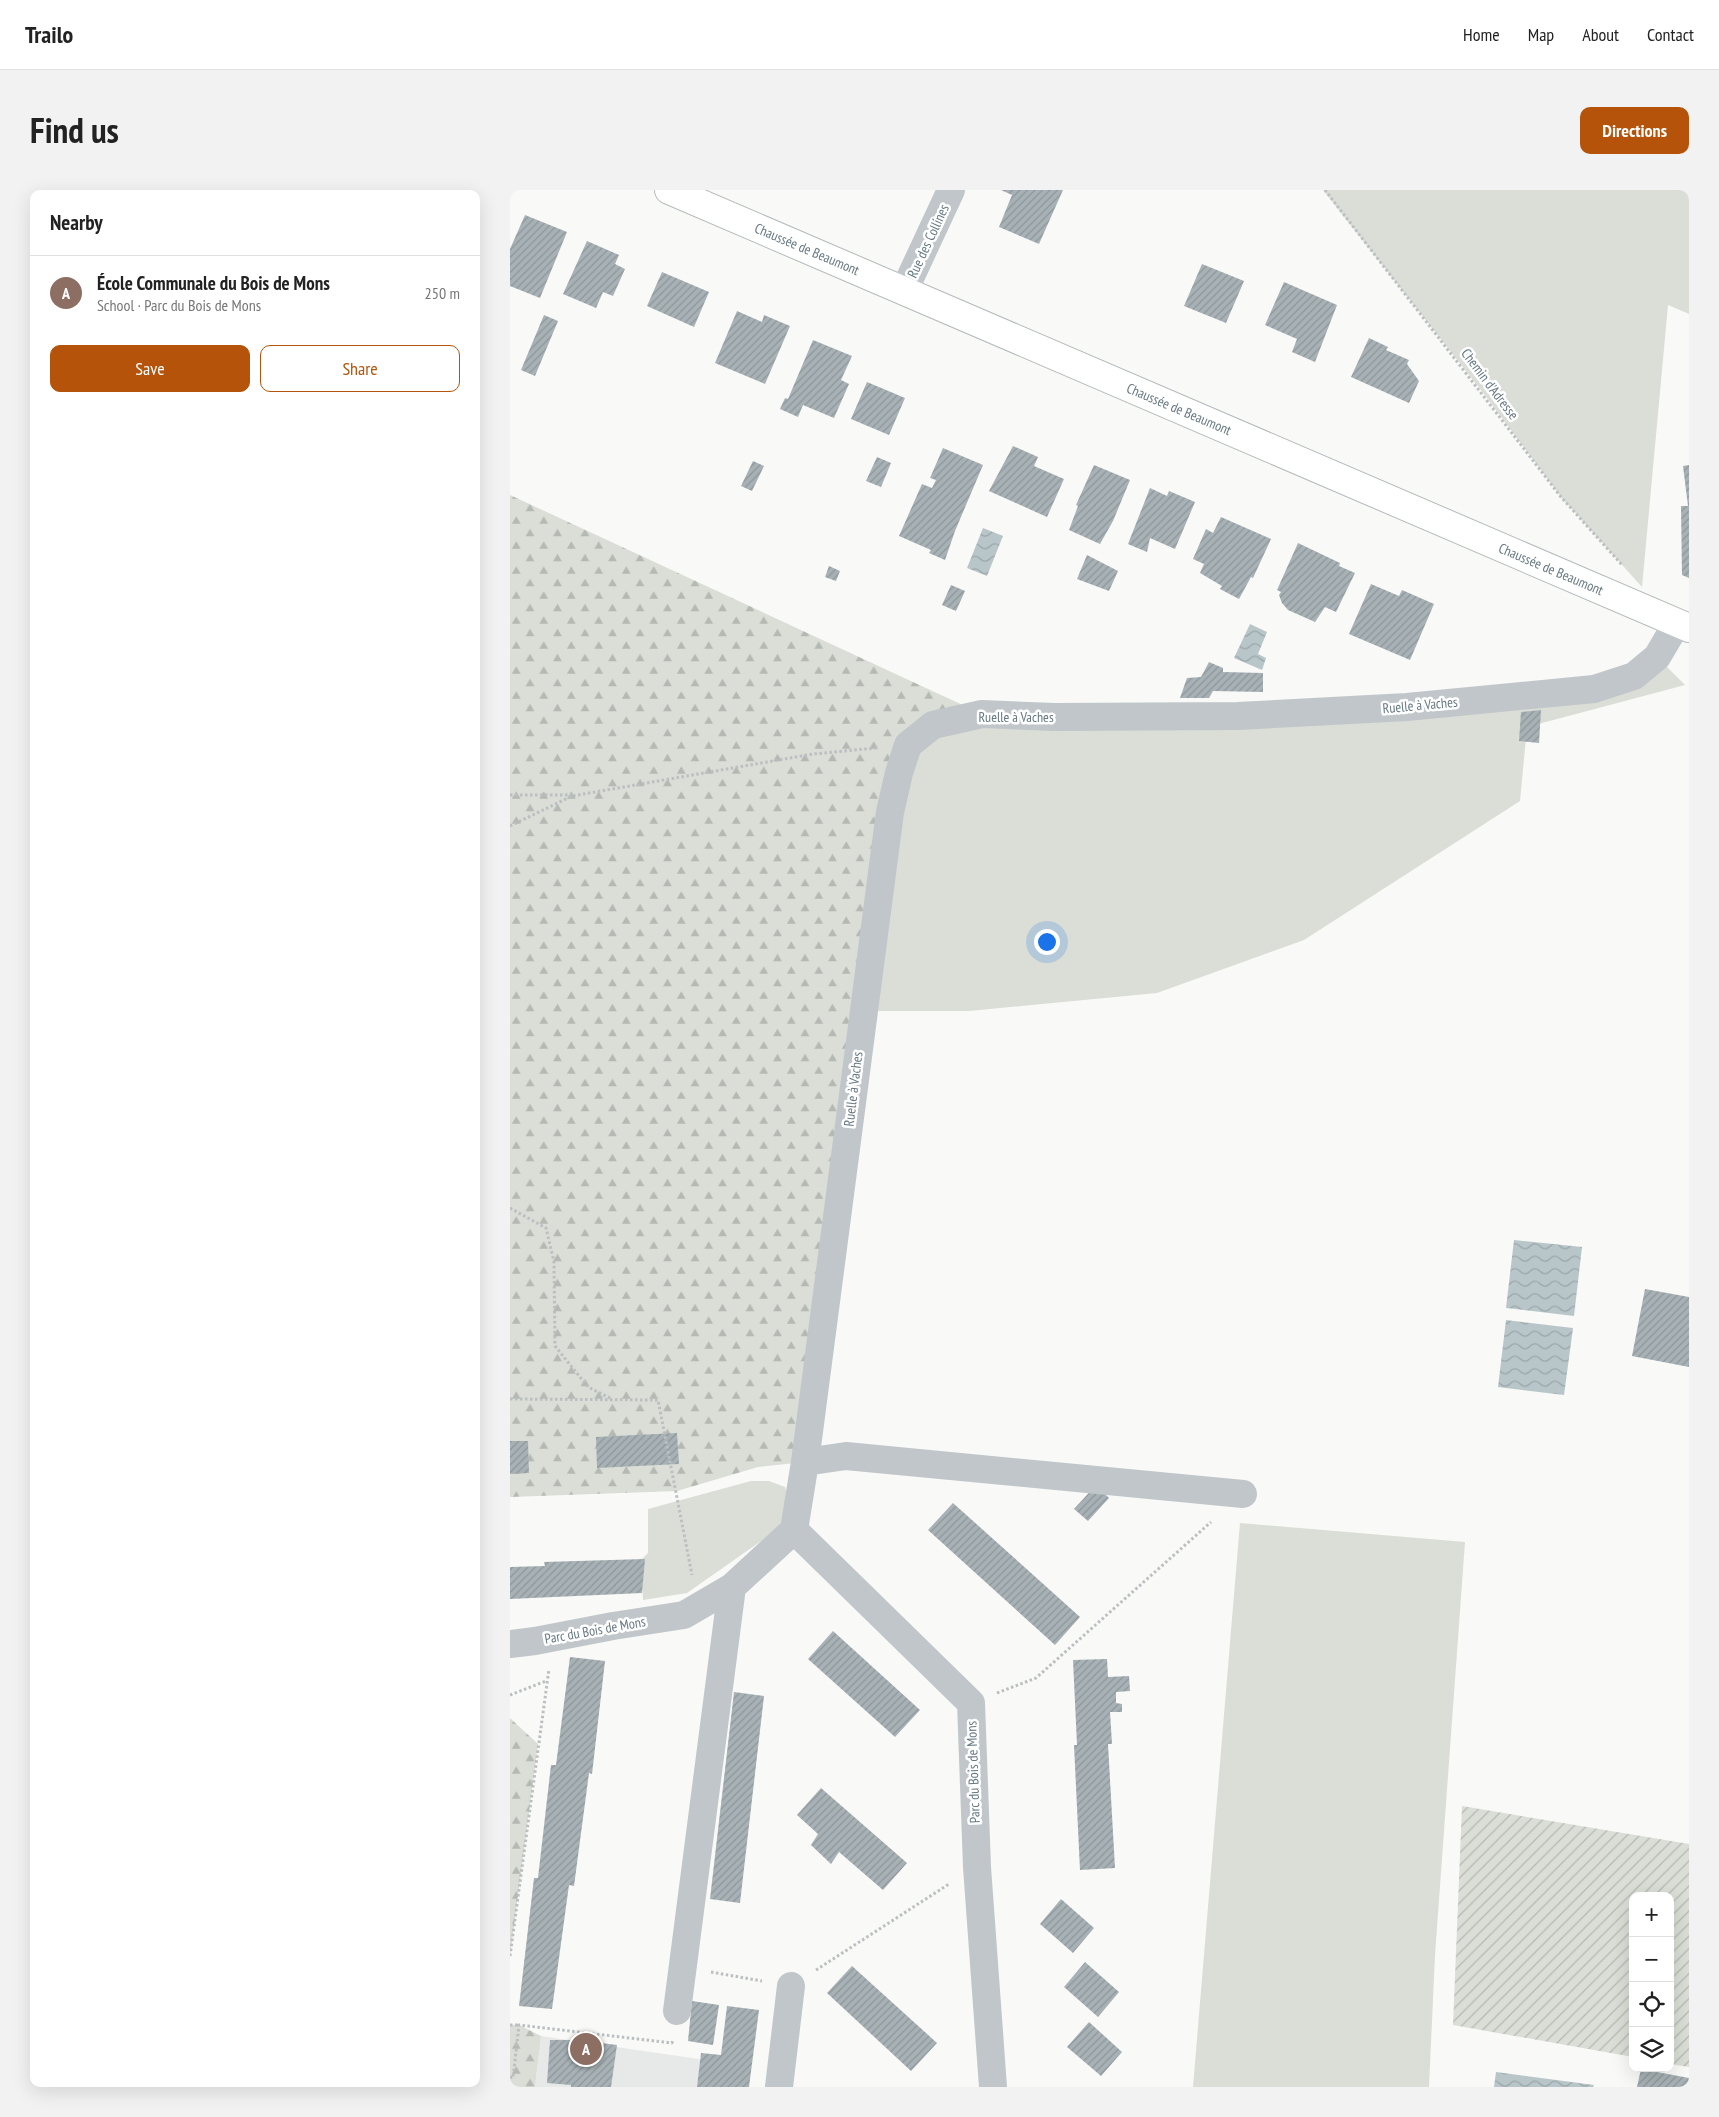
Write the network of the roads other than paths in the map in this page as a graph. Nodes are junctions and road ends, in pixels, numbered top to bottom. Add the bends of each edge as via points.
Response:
1 (669, 190) edge
2 (951, 190) edge
3 (904, 291) junction
4 (1683, 626) edge
5 (805, 1462) junction
6 (1243, 1494) road end
7 (794, 1530) junction
8 (732, 1587) junction
9 (510, 1644) edge
10 (791, 1986) road end
11 (677, 2011) road end
12 (779, 2087) edge
13 (993, 2087) edge

1 - 3 main road, Chaussée de Beaumont
2 - 3 street, Rue des Collines
3 - 4 main road, Chaussée de Beaumont
4 - 5 street, Ruelle à Vaches via 1658,657 1634,676 1594,689 1407,707 1238,716 982,714 934,725 908,745 890,812
5 - 6 street via 846,1456
5 - 7 street
7 - 8 street, Parc du Bois de Mons
7 - 13 street, Parc du Bois de Mons via 971,1703 977,1867
8 - 9 street, Parc du Bois de Mons via 684,1615
8 - 11 street
10 - 12 street

